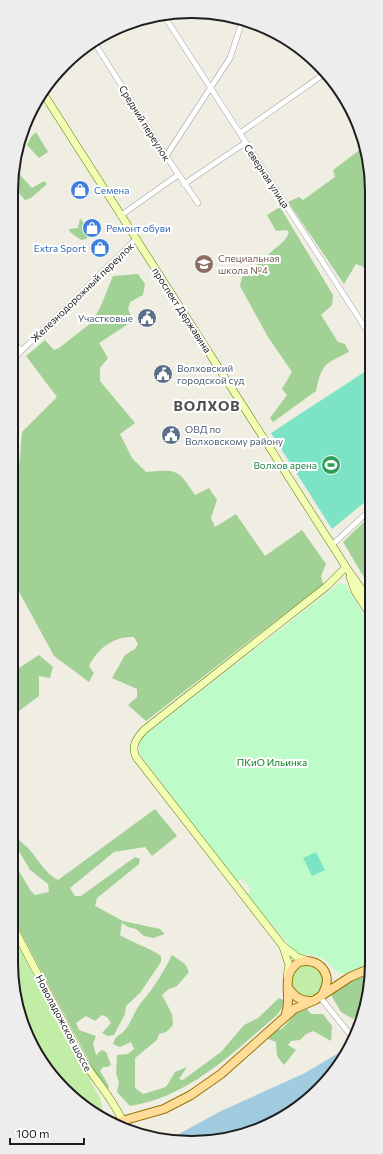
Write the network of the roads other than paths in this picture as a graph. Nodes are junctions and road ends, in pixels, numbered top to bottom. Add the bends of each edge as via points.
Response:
1 (166, 19) edge
2 (241, 25) edge
3 (97, 46) edge
4 (321, 76) edge
5 (211, 90) junction
6 (46, 97) edge
7 (240, 133) junction
8 (245, 143) junction
9 (166, 156) junction
10 (178, 174) junction
11 (184, 184) junction
12 (198, 203) dead end
13 (120, 216) junction
14 (136, 239) junction
15 (365, 328) edge
16 (18, 347) edge
17 (21, 351) junction
18 (18, 354) edge
19 (365, 515) edge
20 (332, 545) junction
21 (346, 568) junction
22 (365, 595) edge
23 (365, 607) edge
24 (18, 936) edge
25 (282, 945) junction
26 (306, 960) junction
27 (365, 971) edge
28 (327, 974) junction
29 (350, 977) junction
30 (287, 979) junction
31 (289, 989) junction
32 (322, 995) junction
33 (310, 1001) junction
34 (286, 1014) junction
35 (350, 1034) edge
36 (122, 1120) joint

1 - 5 street, Северная улица
2 - 5 street via 230,58
3 - 9 street, Средний переулок
4 - 7 street
5 - 7 street, Северная улица
5 - 9 street
6 - 13 main road, проспект Державина
7 - 8 street, Северная улица
8 - 11 street
8 - 15 street, Северная улица
9 - 10 street, Средний переулок
10 - 11 street, Средний переулок
10 - 13 street
11 - 12 street, Средний переулок
13 - 14 main road, проспект Державина
14 - 17 street, Железнодорожный переулок
14 - 20 main road, проспект Державина
16 - 17 street
17 - 18 street, Железнодорожный переулок
19 - 20 street
20 - 21 main road, проспект Державина
21 - 22 main road, проспект Державина
21 - 23 main road, проспект Державина via 355,591
21 - 25 main road via 327,586 144,730 136,739 134,749 136,757
24 - 36 main road, Новоладожское шоссе via 84,1062
25 - 26 main road via 297,957
25 - 30 main road via 289,965
26 - 28 main road via 318,964
26 - 30 main road via 293,966
27 - 29 main road
28 - 29 main road via 340,979
28 - 32 main road via 326,987
29 - 32 main road
30 - 31 main road
31 - 33 main road via 294,996
31 - 34 main road
32 - 33 main road
32 - 35 street
33 - 34 main road
34 - 36 main road via 221,1074 191,1095 164,1109

